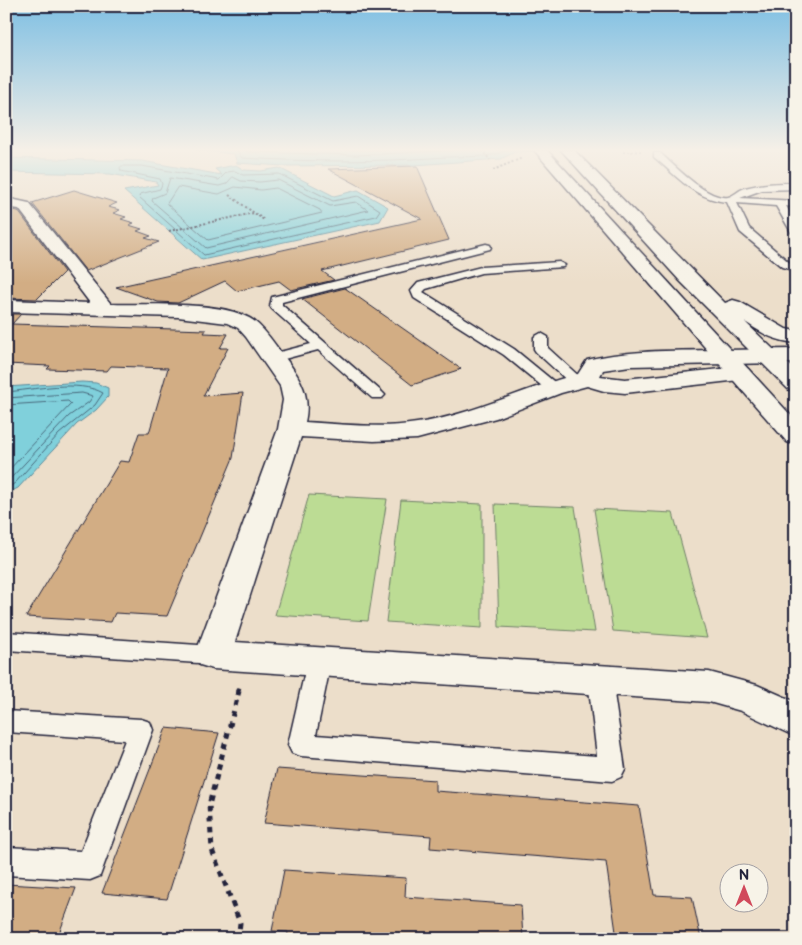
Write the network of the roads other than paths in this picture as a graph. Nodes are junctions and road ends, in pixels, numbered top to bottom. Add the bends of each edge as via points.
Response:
1 (579, 194) edge
2 (608, 194) edge
3 (704, 194) edge
4 (737, 194) edge
5 (731, 200) junction
6 (6, 202) edge
7 (779, 204) junction
8 (796, 204) edge
9 (796, 232) edge
10 (486, 247) dead end
11 (559, 265) dead end
12 (796, 268) edge
13 (687, 277) junction
14 (6, 306) edge
15 (105, 310) junction
16 (541, 337) dead end
17 (796, 338) edge
18 (322, 345) junction
19 (273, 358) junction
20 (733, 366) junction
21 (788, 368) edge
22 (582, 381) junction
23 (553, 388) junction
24 (377, 395) dead end
25 (292, 428) junction
26 (796, 437) edge
27 (6, 641) edge
28 (224, 656) junction
29 (319, 662) junction
30 (600, 680) junction
31 (6, 721) edge
32 (796, 721) edge
33 (6, 861) edge

1 - 20 street
2 - 13 street
3 - 5 lane
4 - 5 lane
5 - 7 lane
5 - 12 lane via 744,230 786,265
6 - 15 street via 24,206
7 - 8 lane
7 - 9 lane
10 - 18 lane via 276,300 276,306
11 - 23 lane via 481,270 422,286 417,291 418,295 509,352
13 - 17 street via 780,335
13 - 21 street
14 - 15 street
15 - 19 street via 234,318 250,329
16 - 22 lane via 541,349
18 - 19 lane
18 - 24 lane
19 - 25 street via 294,388 297,408
20 - 21 street
20 - 22 street via 625,386
20 - 26 street
22 - 23 street
23 - 25 street via 487,413 417,430 374,432
25 - 28 street
27 - 28 lane
28 - 29 street
29 - 30 street
29 - 30 lane via 301,745 612,769
30 - 32 street via 709,686 772,706
31 - 33 lane via 141,730 90,866

